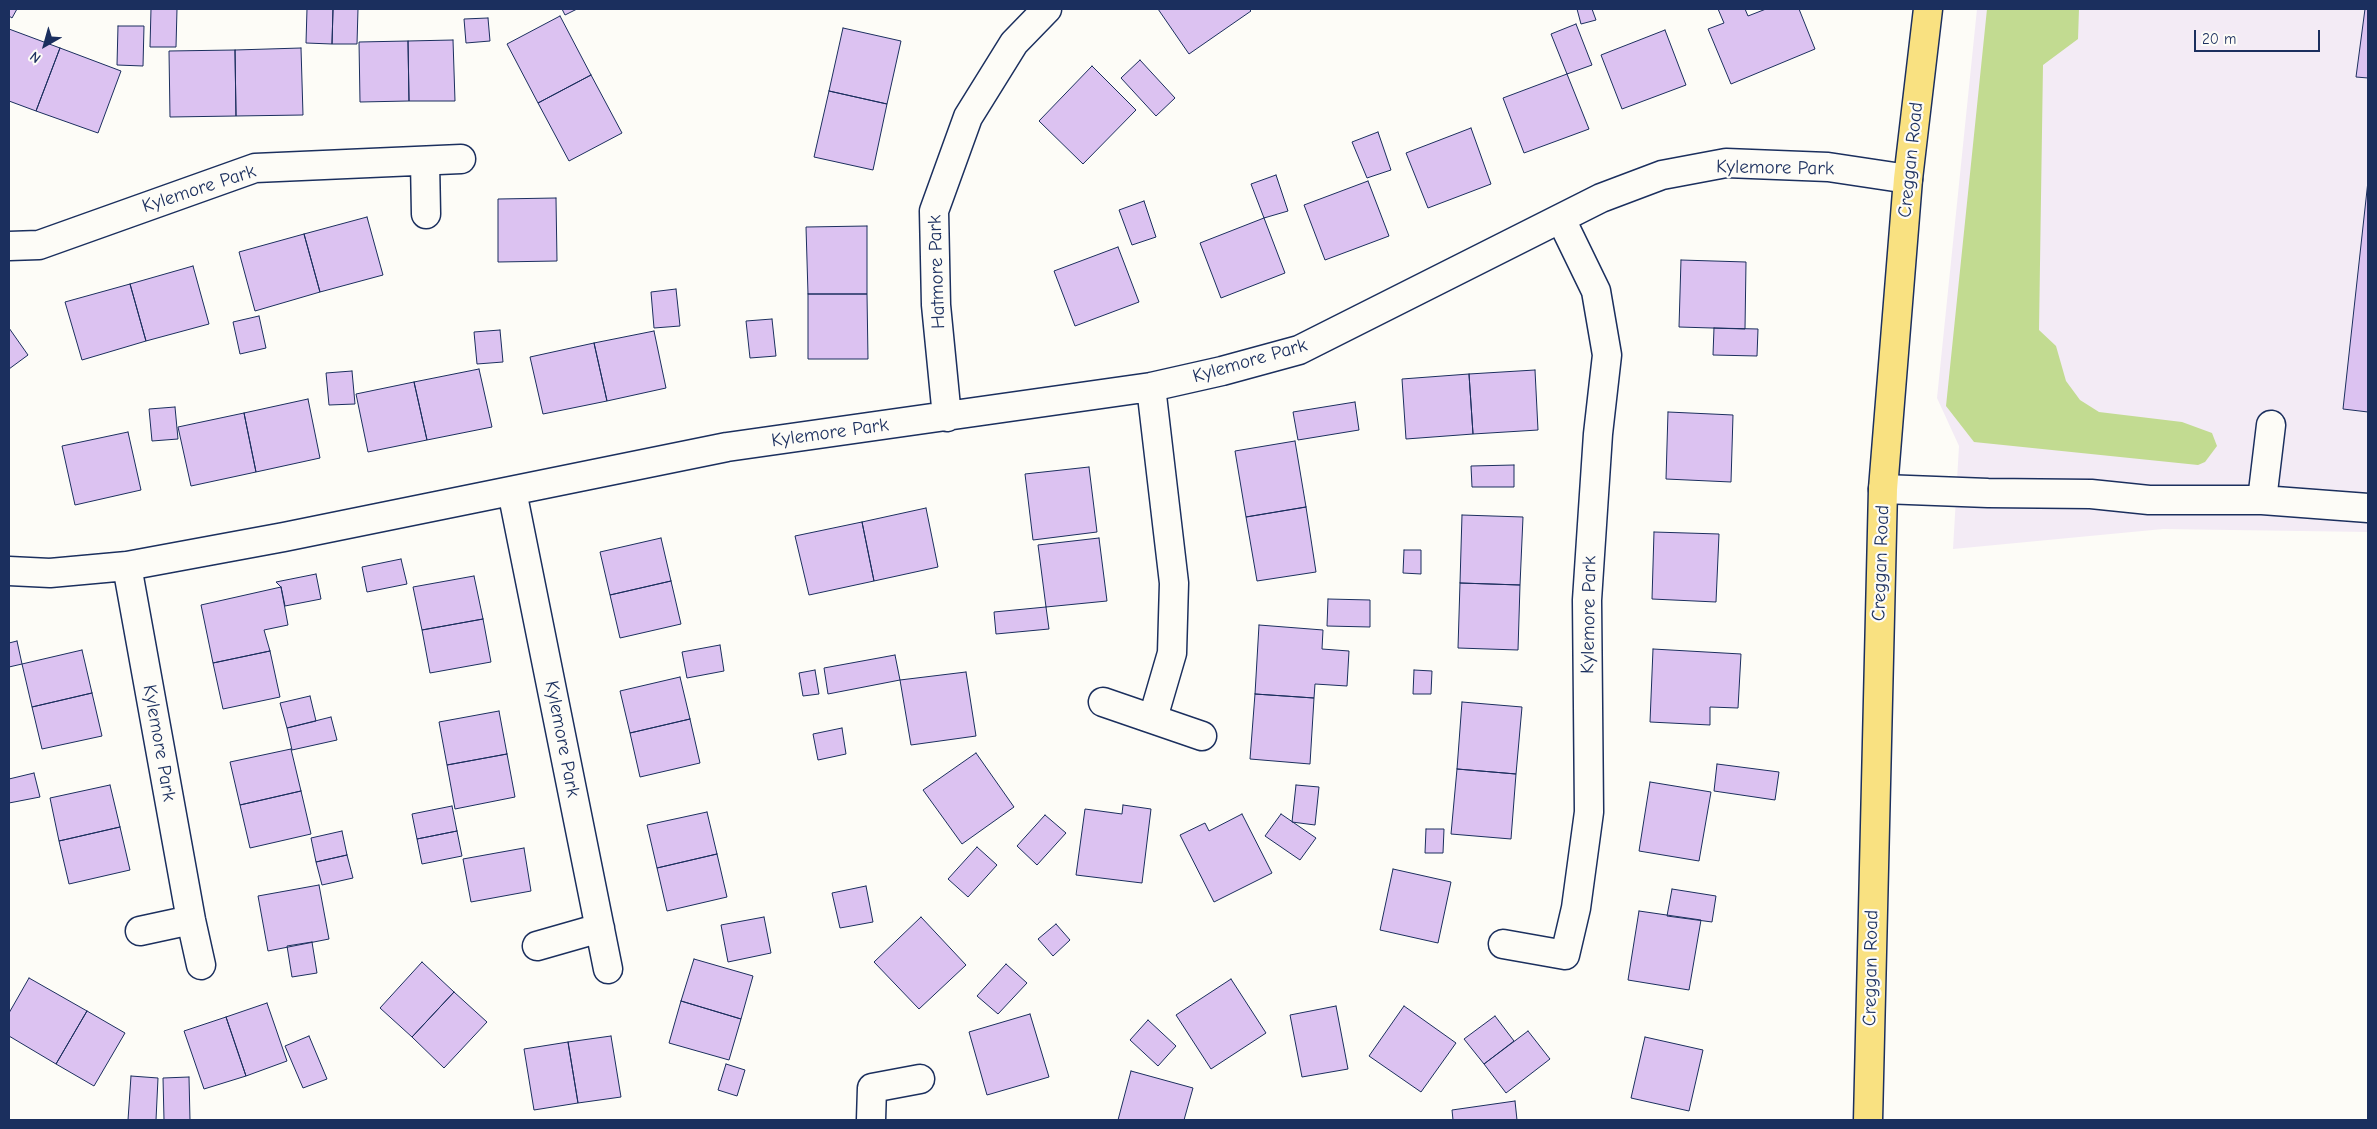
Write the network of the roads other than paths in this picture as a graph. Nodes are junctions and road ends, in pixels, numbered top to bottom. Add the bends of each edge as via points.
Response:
1 (1047, 9) edge
2 (1928, 9) edge
3 (461, 159) dead end
4 (425, 161) junction
5 (1908, 179) junction
6 (426, 214) dead end
7 (1561, 220) junction
8 (9, 246) edge
9 (1151, 387) junction
10 (947, 417) junction
11 (2271, 424) dead end
12 (1883, 489) junction
13 (512, 491) junction
14 (2262, 500) junction
15 (2368, 508) edge
16 (127, 566) junction
17 (9, 571) edge
18 (1103, 702) dead end
19 (1153, 718) junction
20 (1202, 736) dead end
21 (191, 920) junction
22 (600, 928) junction
23 (140, 930) dead end
24 (1503, 944) dead end
25 (536, 946) dead end
26 (201, 965) dead end
27 (608, 969) dead end
28 (920, 1079) dead end
29 (871, 1120) edge
30 (1868, 1120) edge

1 - 10 street, Hatmore Park via 1014,43 968,118 934,211 936,305
2 - 5 main road, Creggan Road
3 - 4 street, Kylemore Park
4 - 6 street
4 - 8 street, Kylemore Park via 255,168 39,245
5 - 7 street, Kylemore Park via 1828,167 1726,163 1662,175 1601,198
5 - 12 main road, Creggan Road
7 - 9 street, Kylemore Park via 1299,350
7 - 24 street, Kylemore Park via 1596,291 1606,355 1587,600 1589,812 1576,908 1565,955
9 - 10 street, Kylemore Park
9 - 19 street via 1174,583 1172,653
10 - 13 street, Kylemore Park via 727,447
11 - 14 street
12 - 14 street via 2091,494 2149,500
12 - 30 main road, Creggan Road
13 - 16 street, Kylemore Park
13 - 22 street, Kylemore Park
14 - 15 street
16 - 17 street, Kylemore Park via 50,573
16 - 21 street, Kylemore Park
18 - 19 street
19 - 20 street
21 - 23 street
21 - 26 street, Kylemore Park
22 - 25 street
22 - 27 street, Kylemore Park
28 - 29 street via 872,1088

